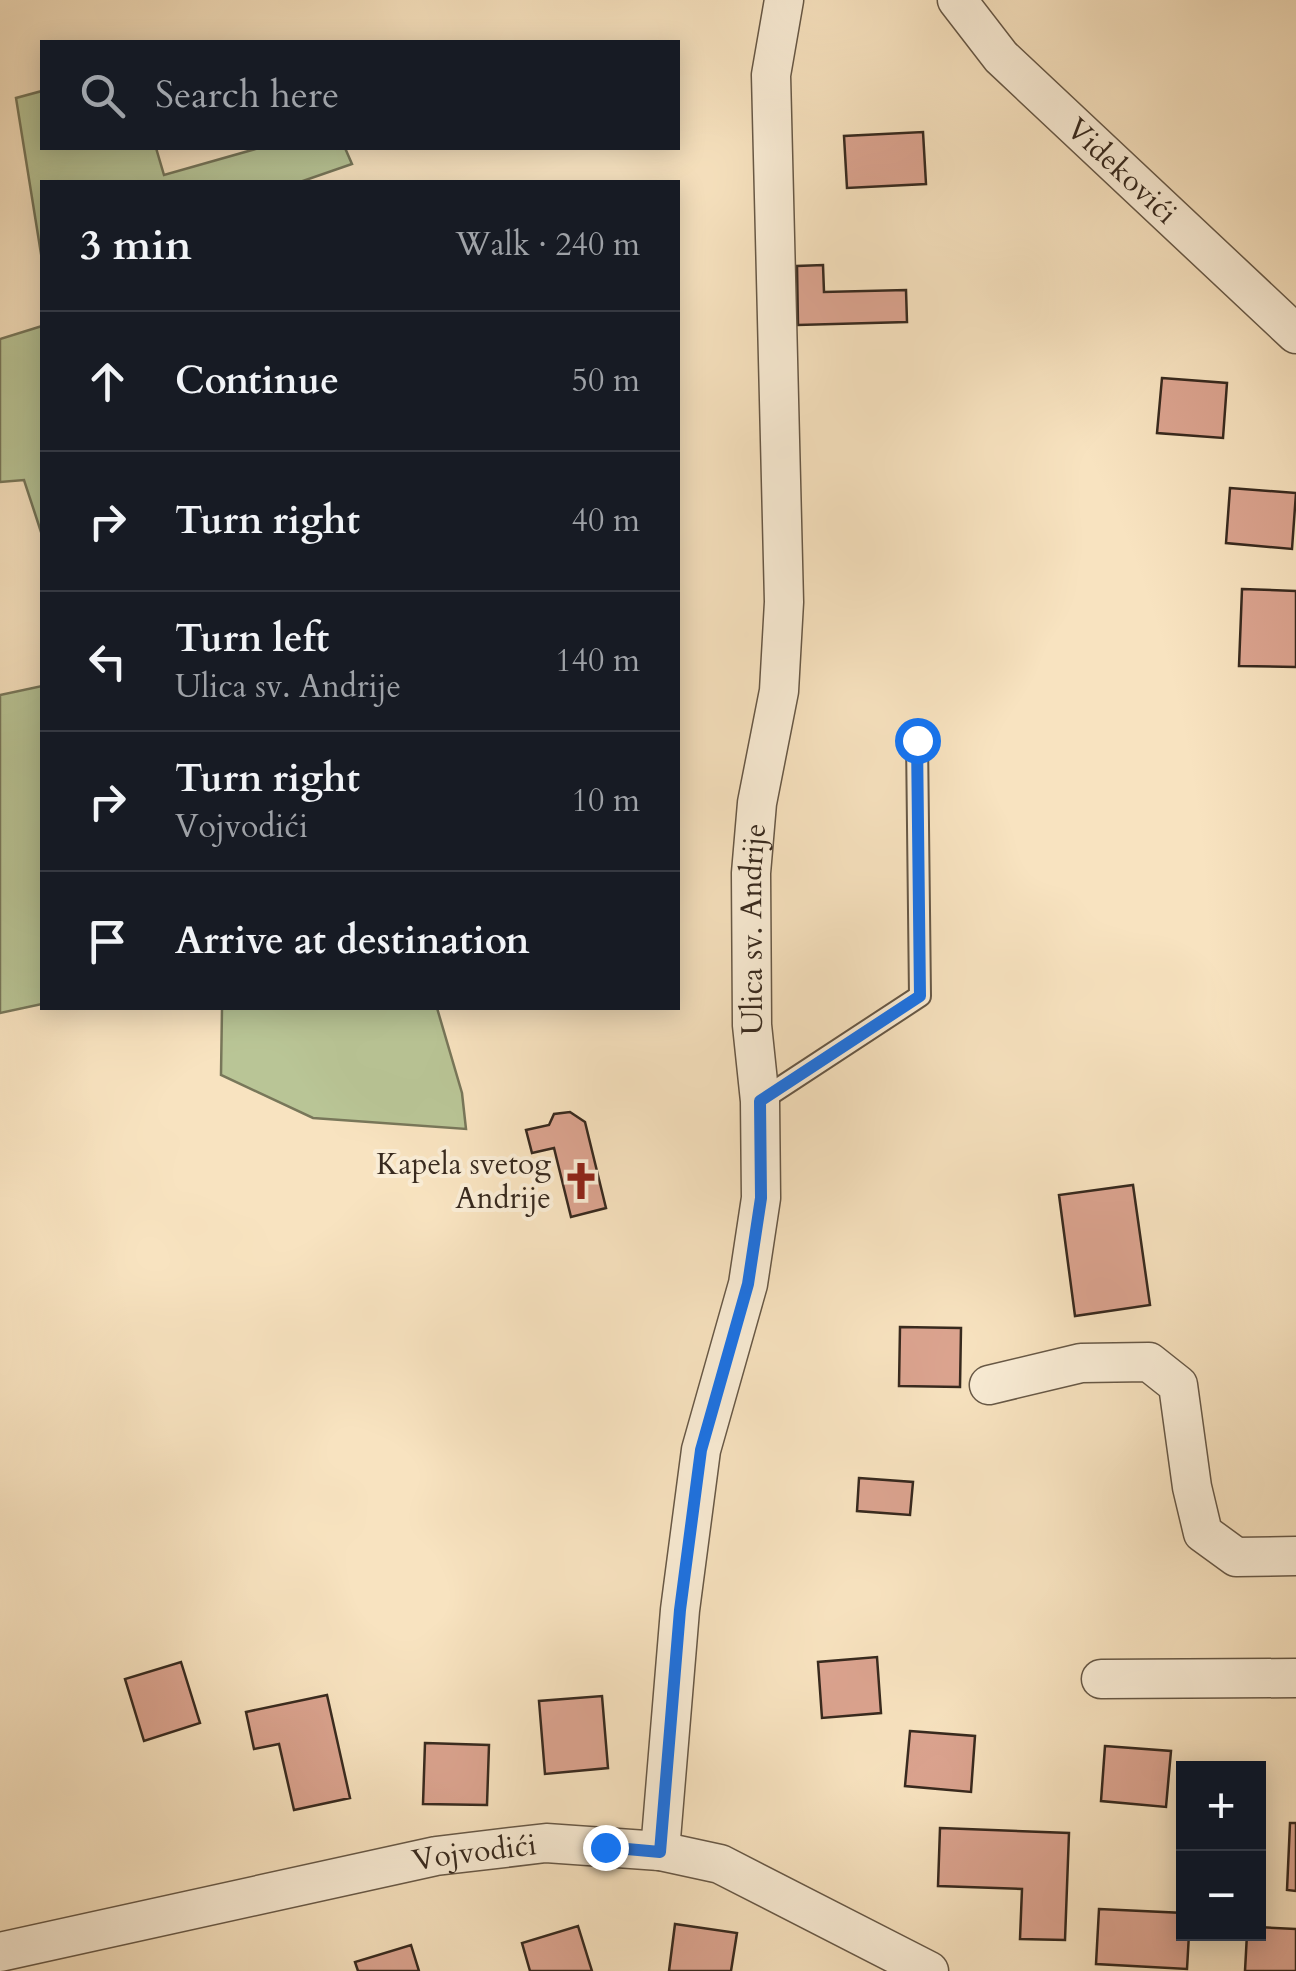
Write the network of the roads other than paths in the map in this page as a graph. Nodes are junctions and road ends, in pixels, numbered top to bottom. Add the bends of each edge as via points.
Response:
1 (784, 0) edge
2 (958, 0) edge
3 (1296, 334) edge
4 (917, 740) dead end
5 (760, 1101) junction
6 (988, 1384) dead end
7 (1296, 1556) edge
8 (1101, 1678) dead end
9 (1296, 1678) edge
10 (660, 1852) junction
11 (0, 1952) edge
12 (929, 1971) edge

1 - 5 street, Ulica sv. Andrije via 771,75 784,602 779,691 750,873
2 - 3 street, Videkovići via 1001,56
4 - 5 lane via 920,996
5 - 10 street, Ulica sv. Andrije via 761,1198 748,1284 701,1450
6 - 7 street via 1081,1363 1148,1362 1178,1385 1203,1533 1236,1557
8 - 9 street
10 - 11 street, Vojvodići via 546,1842 436,1856
10 - 12 street, Vojvodići via 720,1864

